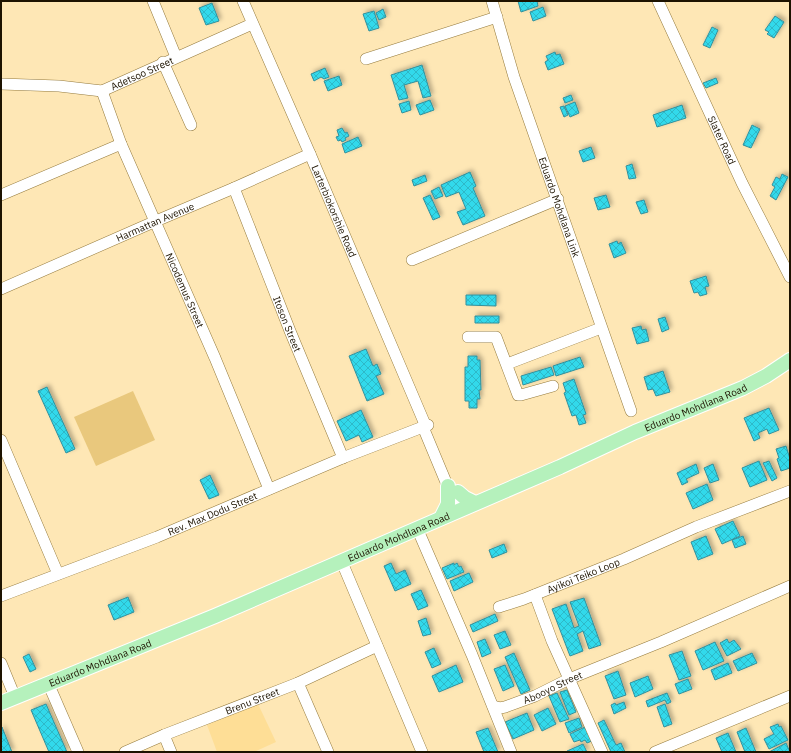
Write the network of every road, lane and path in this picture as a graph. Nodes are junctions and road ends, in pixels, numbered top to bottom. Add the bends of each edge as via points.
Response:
1 (153, 1) edge
2 (243, 1) edge
3 (492, 1) edge
4 (658, 1) edge
5 (497, 17) junction
6 (252, 24) junction
7 (176, 57) junction
8 (366, 59) dead end
9 (164, 62) junction
10 (1, 84) edge
11 (102, 90) junction
12 (191, 125) dead end
13 (121, 144) junction
14 (310, 154) junction
15 (234, 188) junction
16 (1, 195) edge
17 (558, 199) junction
18 (156, 221) junction
19 (412, 260) dead end
20 (790, 277) edge
21 (1, 289) edge
22 (601, 328) junction
23 (468, 337) dead end
24 (790, 360) edge
25 (507, 364) junction
26 (553, 386) dead end
27 (631, 411) dead end
28 (425, 425) junction
29 (1, 440) edge
30 (343, 458) junction
31 (269, 489) junction
32 (453, 489) junction
33 (790, 491) edge
34 (466, 507) junction
35 (441, 518) junction
36 (417, 528) junction
37 (341, 560) junction
38 (58, 574) junction
39 (790, 586) edge
40 (534, 595) junction
41 (1, 596) edge
42 (499, 607) dead end
43 (377, 646) junction
44 (1, 663) edge
45 (569, 679) junction
46 (48, 683) junction
47 (298, 683) junction
48 (790, 696) edge
49 (15, 697) junction
50 (1, 703) edge
51 (493, 706) junction
52 (164, 735) junction
53 (78, 752) edge
54 (125, 752) edge
55 (171, 752) edge
56 (328, 752) edge
57 (422, 752) edge
58 (511, 752) edge
59 (602, 752) edge
60 (655, 752) edge

1 - 7 street
2 - 6 street, Larterbiokorshie Road
3 - 5 street, Eduardo Mohdlana Link
4 - 20 street, Slater Road via 742,183
5 - 8 street
5 - 17 street, Eduardo Mohdlana Link via 514,77
6 - 7 street, Adetsoo Street
6 - 14 street, Larterbiokorshie Road
7 - 9 street, Adetsoo Street
9 - 11 street, Adetsoo Street
9 - 12 street
10 - 11 street, Adetsoo Street
11 - 13 street, Nicodemus Street
13 - 16 street
13 - 18 street, Nicodemus Street
14 - 15 street, Harmattan Avenue
14 - 28 street, Larterbiokorshie Road
15 - 18 street, Harmattan Avenue
15 - 30 street, Itoson Street
17 - 19 street
17 - 22 street, Eduardo Mohdlana Link
18 - 21 street, Harmattan Avenue
18 - 31 street, Nicodemus Street
22 - 25 street
22 - 27 street, Eduardo Mohdlana Link
23 - 25 street via 496,337
24 - 34 main road, Eduardo Mohdlana Road via 754,383 635,432
25 - 26 street via 520,396
28 - 30 street, Rev. Max Dodu Street
28 - 32 street, Larterbiokorshie Road
29 - 38 street
30 - 31 street, Rev. Max Dodu Street
31 - 38 street, Rev. Max Dodu Street via 157,537
32 - 34 street, Larterbiokorshie Road
32 - 34 main road via 465,498
32 - 35 main road
33 - 40 street, Ayikoi Teiko Loop
34 - 35 main road, Eduardo Mohdlana Road
35 - 36 main road, Eduardo Mohdlana Road
36 - 37 main road, Eduardo Mohdlana Road
36 - 51 street
37 - 43 street
37 - 46 main road, Eduardo Mohdlana Road via 215,616
38 - 41 street, Rev. Max Dodu Street
39 - 45 street, Abooyo Street
40 - 42 street
40 - 45 street, Ayikoi Teiko Loop
43 - 47 street, Brenu Street
43 - 57 street
44 - 49 street
45 - 51 street, Abooyo Street via 512,705 500,708
45 - 59 street, Ayikoi Teiko Loop
46 - 49 main road, Eduardo Mohdlana Road
46 - 53 street
47 - 52 street, Brenu Street
47 - 56 street
48 - 60 street
49 - 50 main road, Eduardo Mohdlana Road
51 - 58 street
52 - 54 street, Brenu Street
52 - 55 street

